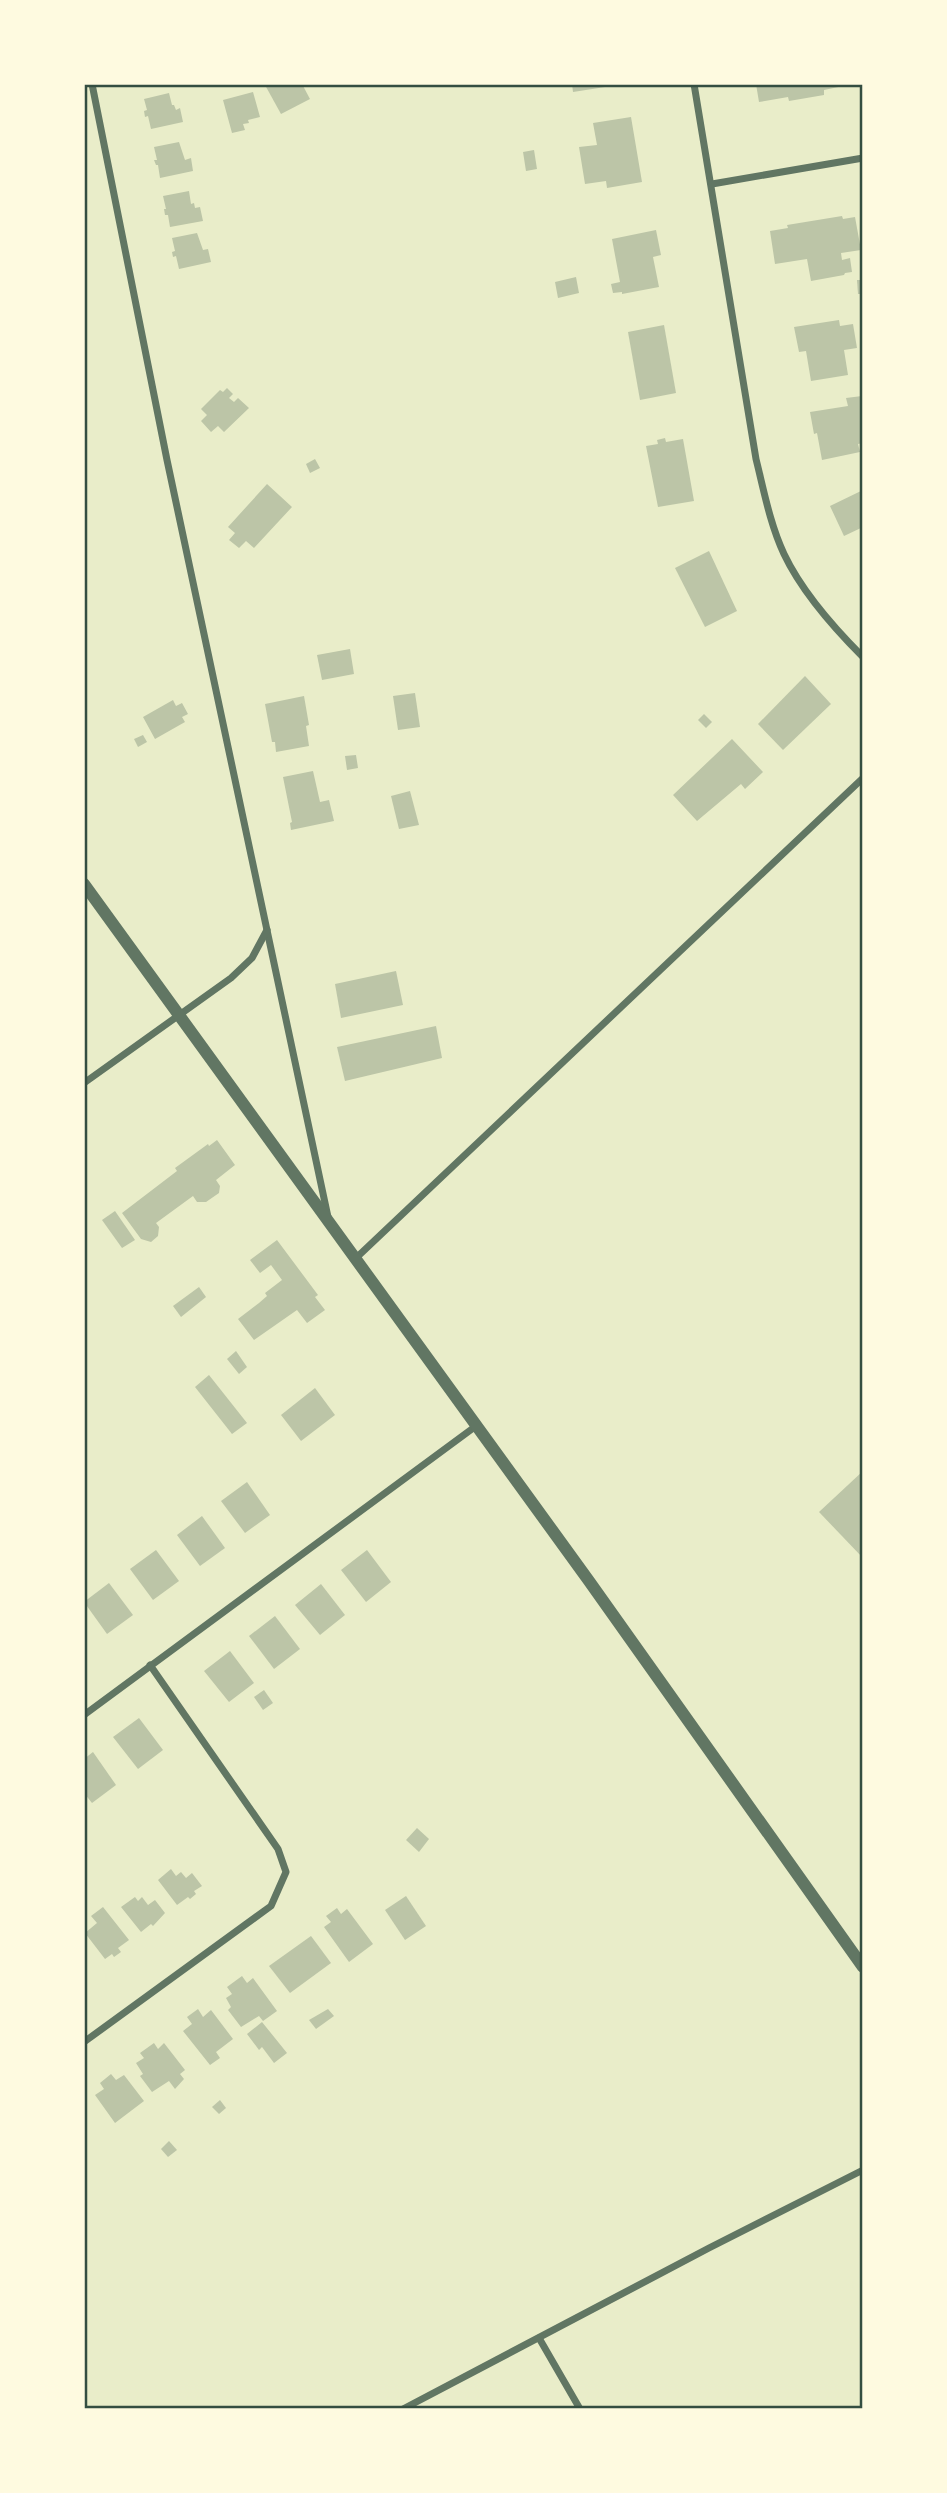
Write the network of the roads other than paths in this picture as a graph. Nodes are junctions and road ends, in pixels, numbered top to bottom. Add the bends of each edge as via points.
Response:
1 (92, 84) edge
2 (694, 84) edge
3 (863, 158) edge
4 (712, 184) junction
5 (863, 657) edge
6 (863, 778) edge
7 (84, 884) edge
8 (268, 930) junction
9 (178, 1015) junction
10 (84, 1083) edge
11 (329, 1222) junction
12 (355, 1259) junction
13 (476, 1426) junction
14 (150, 1665) junction
15 (84, 1715) edge
16 (863, 1966) edge
17 (84, 2042) edge
18 (863, 2170) edge
19 (539, 2338) junction
20 (404, 2409) edge
21 (580, 2409) edge

1 - 8 street
2 - 4 street
3 - 4 street
4 - 5 street via 756,460 771,517 785,555 811,596
6 - 12 street
7 - 9 street
8 - 9 street via 252,958 231,978
8 - 11 street
9 - 10 street
9 - 11 street
11 - 12 street
12 - 13 street
13 - 14 street
13 - 16 street
14 - 15 street
14 - 17 street via 278,1849 286,1872 271,1906
18 - 19 street
19 - 20 street
19 - 21 street

